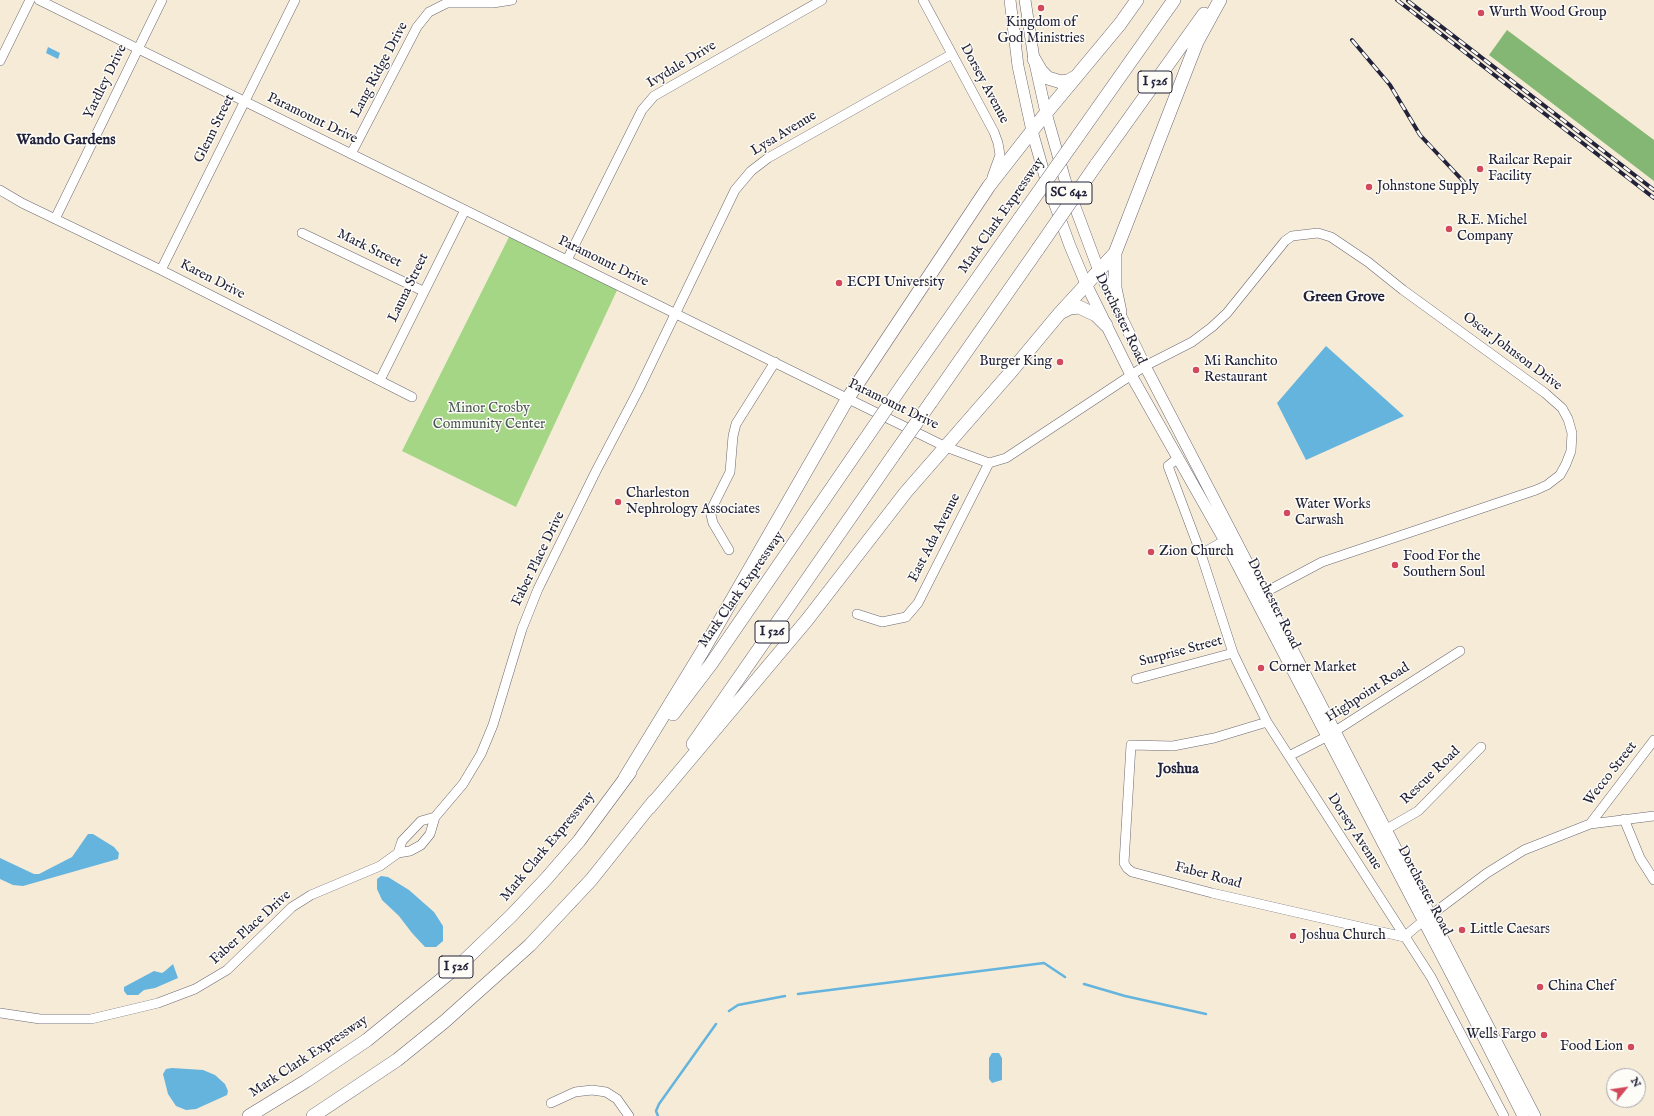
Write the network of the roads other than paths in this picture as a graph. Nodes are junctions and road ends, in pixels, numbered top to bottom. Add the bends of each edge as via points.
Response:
1 (30, 0) edge
2 (39, 0) edge
3 (162, 0) edge
4 (295, 0) edge
5 (512, 0) edge
6 (822, 0) edge
7 (923, 0) edge
8 (1010, 0) edge
9 (1025, 0) edge
10 (1137, 0) edge
11 (1174, 0) edge
12 (1214, 0) edge
13 (1220, 0) edge
14 (492, 2) edge
15 (138, 49) junction
16 (952, 54) junction
17 (1034, 59) junction
18 (0, 61) edge
19 (1079, 76) junction
20 (245, 101) junction
21 (1046, 113) junction
22 (1032, 131) junction
23 (351, 154) junction
24 (989, 186) junction
25 (0, 190) edge
26 (465, 210) junction
27 (54, 219) junction
28 (302, 233) dead end
29 (1115, 253) junction
30 (567, 260) junction
31 (161, 270) junction
32 (1099, 271) junction
33 (1086, 284) junction
34 (423, 291) junction
35 (1120, 312) junction
36 (674, 313) junction
37 (1059, 314) junction
38 (1106, 325) junction
39 (775, 362) junction
40 (1145, 366) junction
41 (1131, 375) junction
42 (380, 380) junction
43 (412, 397) dead end
44 (848, 398) junction
45 (946, 446) junction
46 (1178, 458) junction
47 (989, 463) junction
48 (1229, 538) junction
49 (729, 550) dead end
50 (1201, 554) junction
51 (1263, 593) junction
52 (1253, 598) junction
53 (857, 614) dead end
54 (1460, 651) dead end
55 (1233, 653) junction
56 (1136, 679) dead end
57 (1267, 722) junction
58 (1331, 734) junction
59 (1654, 740) edge
60 (1481, 747) dead end
61 (1289, 756) junction
62 (625, 778) junction
63 (649, 808) junction
64 (1654, 816) edge
65 (435, 817) junction
66 (1624, 819) junction
67 (1590, 824) junction
68 (1382, 832) junction
69 (398, 853) junction
70 (1654, 880) edge
71 (1427, 918) junction
72 (1404, 937) junction
73 (0, 1013) edge
74 (1490, 1039) junction
75 (551, 1103) dead end
76 (249, 1116) edge
77 (313, 1116) edge
78 (629, 1116) edge
79 (1504, 1116) edge
80 (1523, 1116) edge
81 (1535, 1116) edge

1 - 18 street
2 - 15 street, Paramount Drive
3 - 15 street, Yardley Drive
4 - 20 street, Glenn Street
5 - 14 street, Lang Ridge Drive
6 - 30 street, Ivydale Drive via 654,96 642,110
7 - 16 street, Dorsey Avenue
8 - 22 main road, Dorchester Road / SC 642 via 1018,66
9 - 17 main road, Dorchester Road / SC 642
10 - 19 highway
11 - 62 highway, Mark Clark Expressway / I 526, bridge via 904,383 711,664
12 - 63 highway, I 526, bridge via 930,402
13 - 29 highway via 1197,42
14 - 23 street, Lang Ridge Drive via 446,3 430,12 417,27
15 - 20 street, Paramount Drive
15 - 27 street, Yardley Drive
16 - 24 street, Dorsey Avenue via 998,143 1000,155
16 - 36 street, Lysa Avenue via 768,158 751,171 734,190
17 - 19 highway via 1041,72 1048,78 1068,81
17 - 21 main road, Dorchester Road / SC 642
19 - 21 highway
20 - 23 street, Paramount Drive
20 - 31 street, Glenn Street
21 - 22 highway
21 - 32 main road, Dorchester Road / SC 642 via 1065,180
22 - 24 highway
22 - 33 main road, Dorchester Road / SC 642 via 1046,180
23 - 26 street, Paramount Drive
24 - 44 highway
25 - 27 street, Karen Drive
26 - 30 street, Paramount Drive
26 - 34 street, Launa Street
27 - 31 street, Karen Drive
28 - 34 street, Mark Street
29 - 32 highway
29 - 35 highway via 1115,288
30 - 36 street, Paramount Drive
31 - 42 street, Karen Drive
32 - 33 highway
32 - 35 main road, Dorchester Road / SC 642
33 - 37 highway
33 - 38 main road, Dorchester Road / SC 642
34 - 42 street, Launa Street
35 - 40 main road, Dorchester Road / SC 642
36 - 39 street, Paramount Drive
36 - 65 street, Faber Place Drive via 639,389 538,589 522,629 493,726 481,754 463,784
37 - 38 highway via 1070,308 1079,307 1096,315
37 - 45 highway
38 - 41 main road, Dorchester Road / SC 642
39 - 44 street, Paramount Drive
39 - 49 street via 736,424 730,472 713,506 713,523
40 - 41 street
40 - 48 main road, Dorchester Road / SC 642
40 - 51 street, Oscar Johnson Drive via 1192,342 1212,327 1227,313 1285,241 1292,236 1318,233 1331,237 1368,262 1544,392 1559,405 1568,419 1572,433 1571,451 1560,475 1547,485 1322,562
41 - 46 main road, Dorchester Road / SC 642
41 - 47 street via 1006,458
42 - 43 street, Karen Drive
44 - 45 street, Paramount Drive
44 - 62 highway via 702,652
45 - 47 street, Paramount Drive
45 - 63 highway via 906,492 807,620
46 - 48 main road, Dorchester Road / SC 642
46 - 50 street, Dorsey Avenue via 1168,466
47 - 53 street, East Ada Avenue via 918,603 906,617 882,622
48 - 50 street
48 - 51 main road, Dorchester Road / SC 642
48 - 52 main road, Dorchester Road / SC 642
50 - 55 street, Dorsey Avenue
51 - 52 street, Oscar Johnson Drive
51 - 58 main road, Dorchester Road / SC 642
52 - 58 main road, Dorchester Road / SC 642
54 - 58 street, Highpoint Road
55 - 56 street, Surprise Street
55 - 57 street, Dorsey Avenue
57 - 61 street, Dorsey Avenue
57 - 72 street, Faber Road via 1214,738 1173,746 1130,745 1124,863 1126,868 1132,872 1212,893
58 - 61 street, Highpoint Road
58 - 68 main road, Dorchester Road / SC 642
59 - 67 street, Wecco Street
60 - 68 street, Rescue Road via 1418,811
61 - 72 street, Dorsey Avenue
62 - 76 highway, Mark Clark Expressway / I 526 via 579,841 546,879 464,961 367,1040 306,1082
63 - 77 highway, I 526 via 591,880 496,977 397,1060
64 - 66 street
65 - 69 street, Faber Place Drive via 421,821 402,841
65 - 69 street, Faber Place Drive via 430,834 421,845 410,851
66 - 67 street
66 - 70 street via 1640,858
67 - 71 street via 1524,850 1487,873
68 - 71 main road, Dorchester Road / SC 642
69 - 73 street, Faber Place Drive via 380,866 328,887 292,907 227,970 195,989 158,1003 91,1018 40,1019
71 - 72 street
71 - 74 main road, Dorchester Road / SC 642
72 - 79 street, Dorsey Avenue via 1431,977
74 - 80 main road, Dorchester Road / SC 642
74 - 81 main road, Dorchester Road / SC 642
75 - 78 street via 575,1092 606,1092 617,1099

